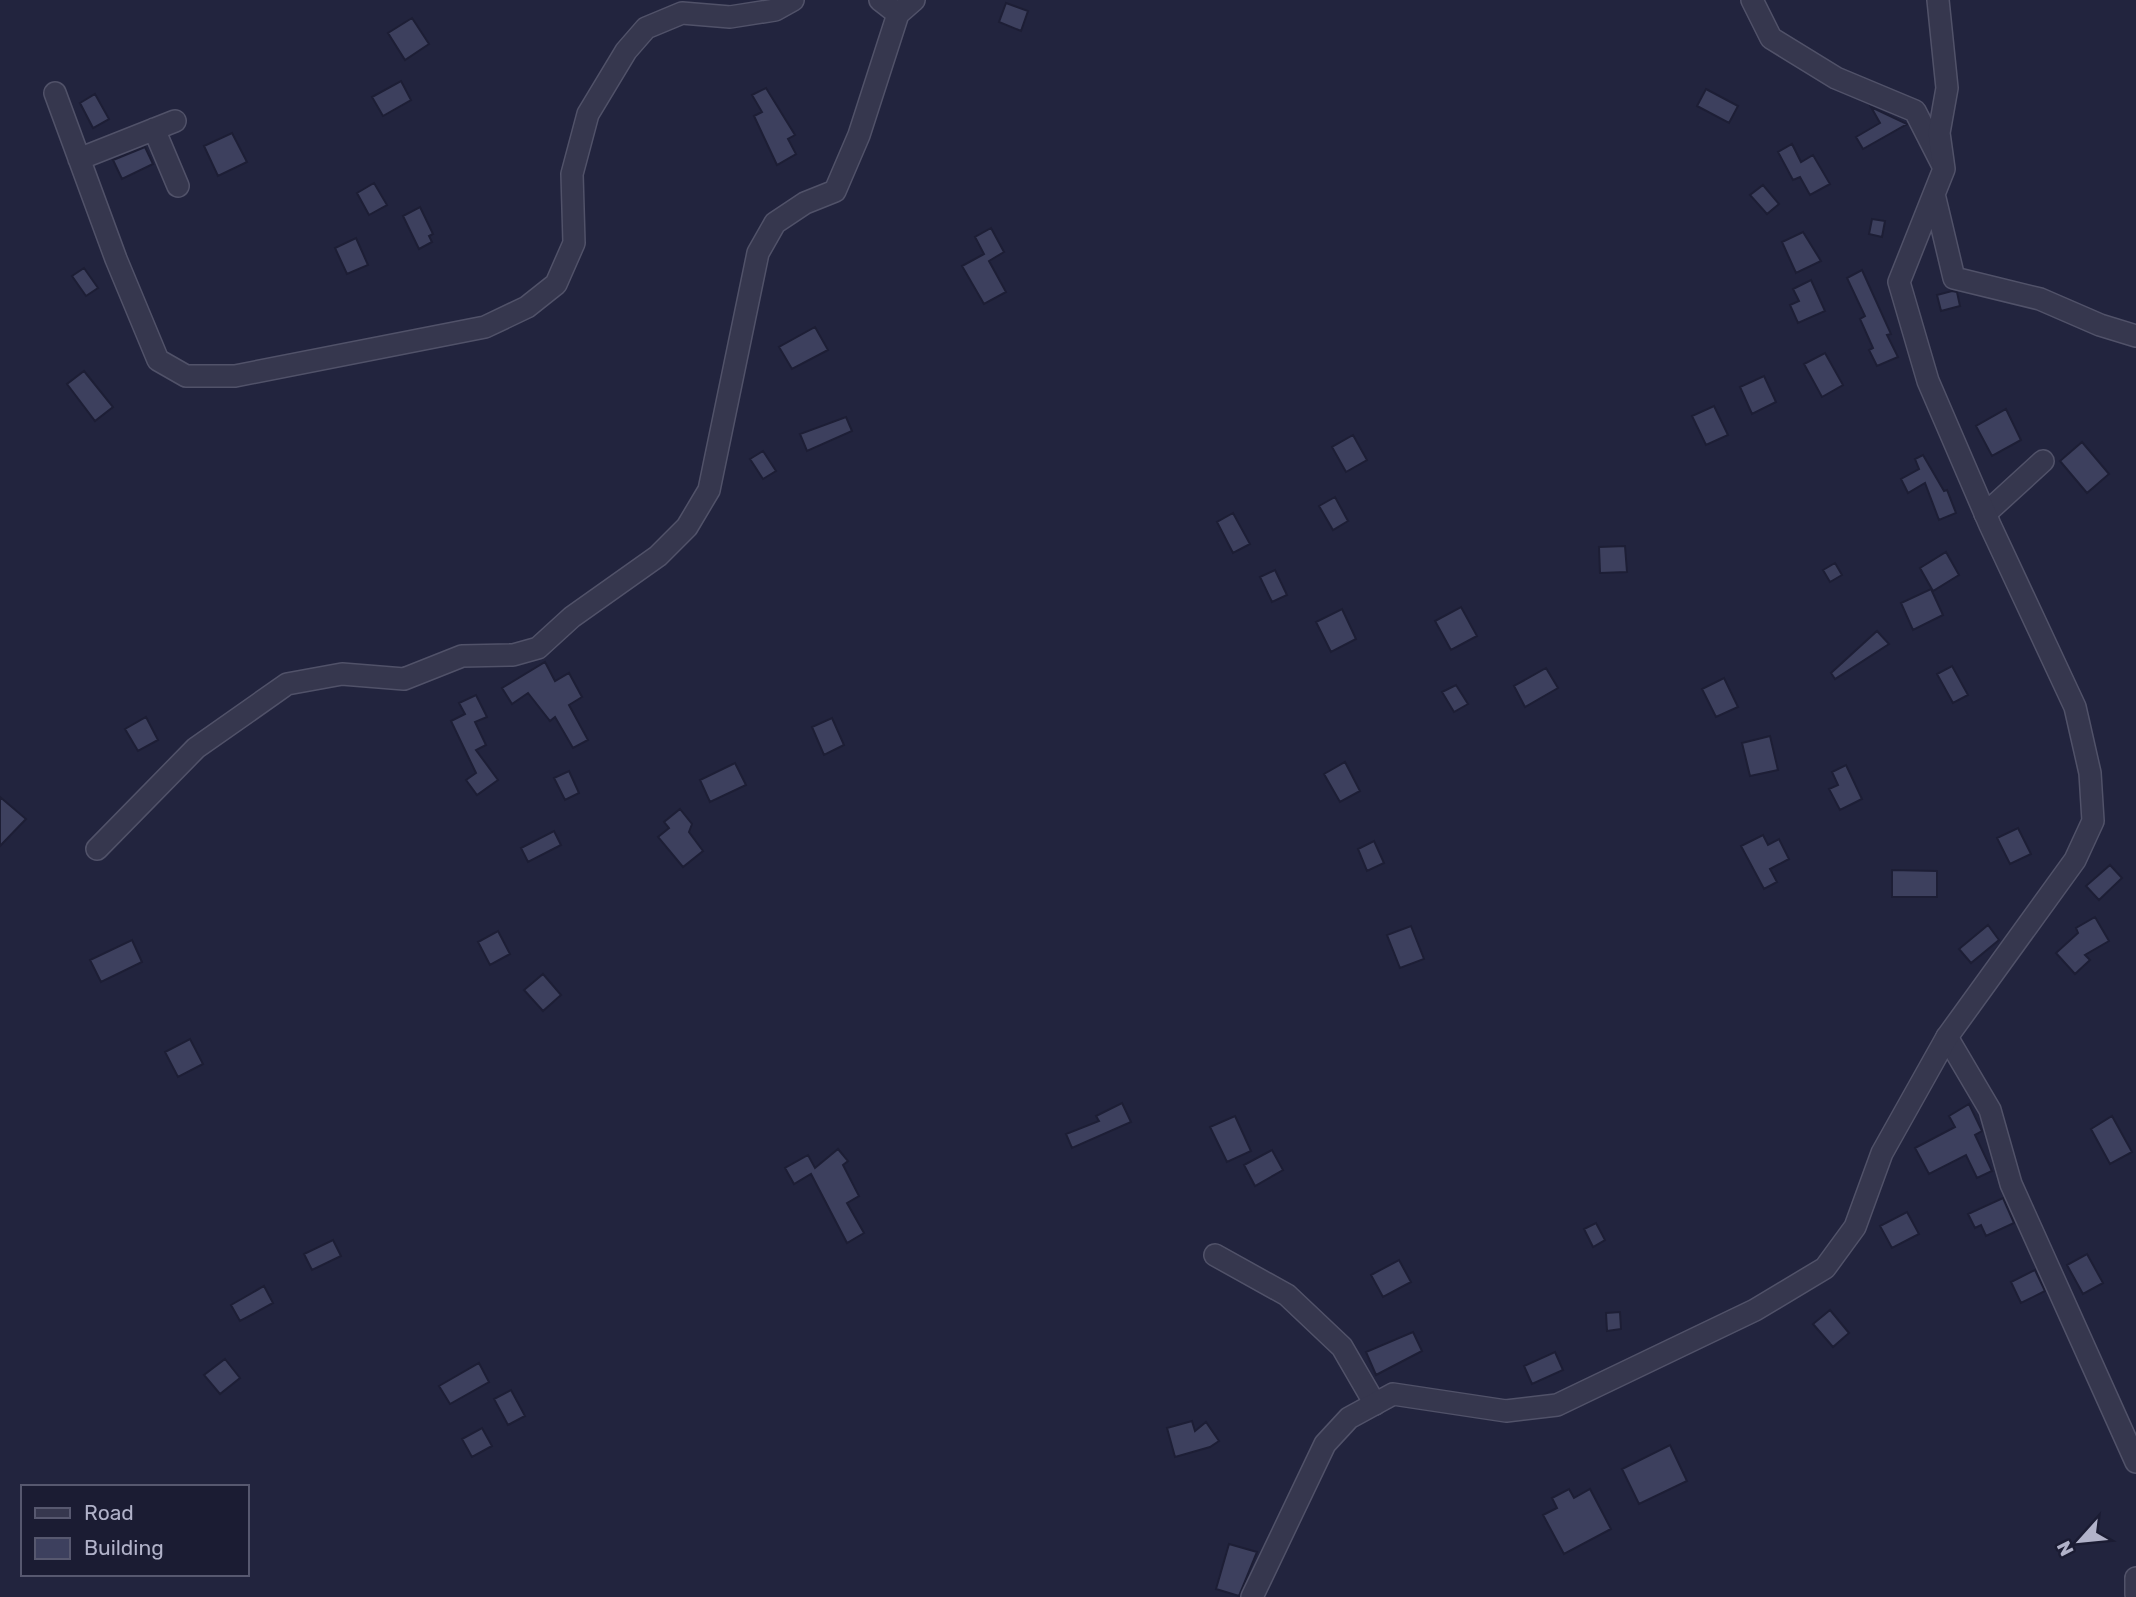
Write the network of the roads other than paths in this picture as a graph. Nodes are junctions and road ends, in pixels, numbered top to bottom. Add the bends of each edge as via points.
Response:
1 (793, 0) edge
2 (880, 0) edge
3 (1752, 0) edge
4 (1938, 0) edge
5 (906, 7) edge
6 (55, 93) dead end
7 (175, 121) dead end
8 (154, 129) junction
9 (79, 159) junction
10 (1944, 169) junction
11 (178, 186) dead end
12 (1934, 194) junction
13 (2136, 336) edge
14 (2043, 461) dead end
15 (1985, 514) junction
16 (97, 849) dead end
17 (1947, 1037) junction
18 (1215, 1255) dead end
19 (1376, 1404) junction
20 (2136, 1462) edge
21 (2136, 1577) edge
22 (2136, 1594) edge
23 (1253, 1596) edge

1 - 9 street via 775,10 730,18 681,13 646,28 626,51 588,114 572,174 574,243 556,284 527,307 485,327 235,376 186,376 158,360
2 - 5 street
3 - 10 street via 1771,38 1836,78 1915,111
4 - 10 street via 1947,88 1939,132
5 - 16 street via 835,191 805,202 775,223 758,253 709,490 687,527 658,556 572,617 538,648 513,655 462,656 404,678 342,674 287,684 196,748
6 - 9 street
7 - 8 street
8 - 9 street
8 - 11 street
10 - 12 street
12 - 13 street via 1954,278 2040,299
12 - 15 street via 1899,282 1928,381
14 - 15 street
15 - 17 street via 2075,707 2090,773 2093,821 2075,860
17 - 19 street via 1882,1153 1855,1227 1825,1268 1755,1310 1557,1405 1506,1411 1393,1394
17 - 20 street via 1990,1110 2011,1184
18 - 19 street via 1287,1295 1342,1347
19 - 23 street via 1349,1418 1325,1444
21 - 22 street

